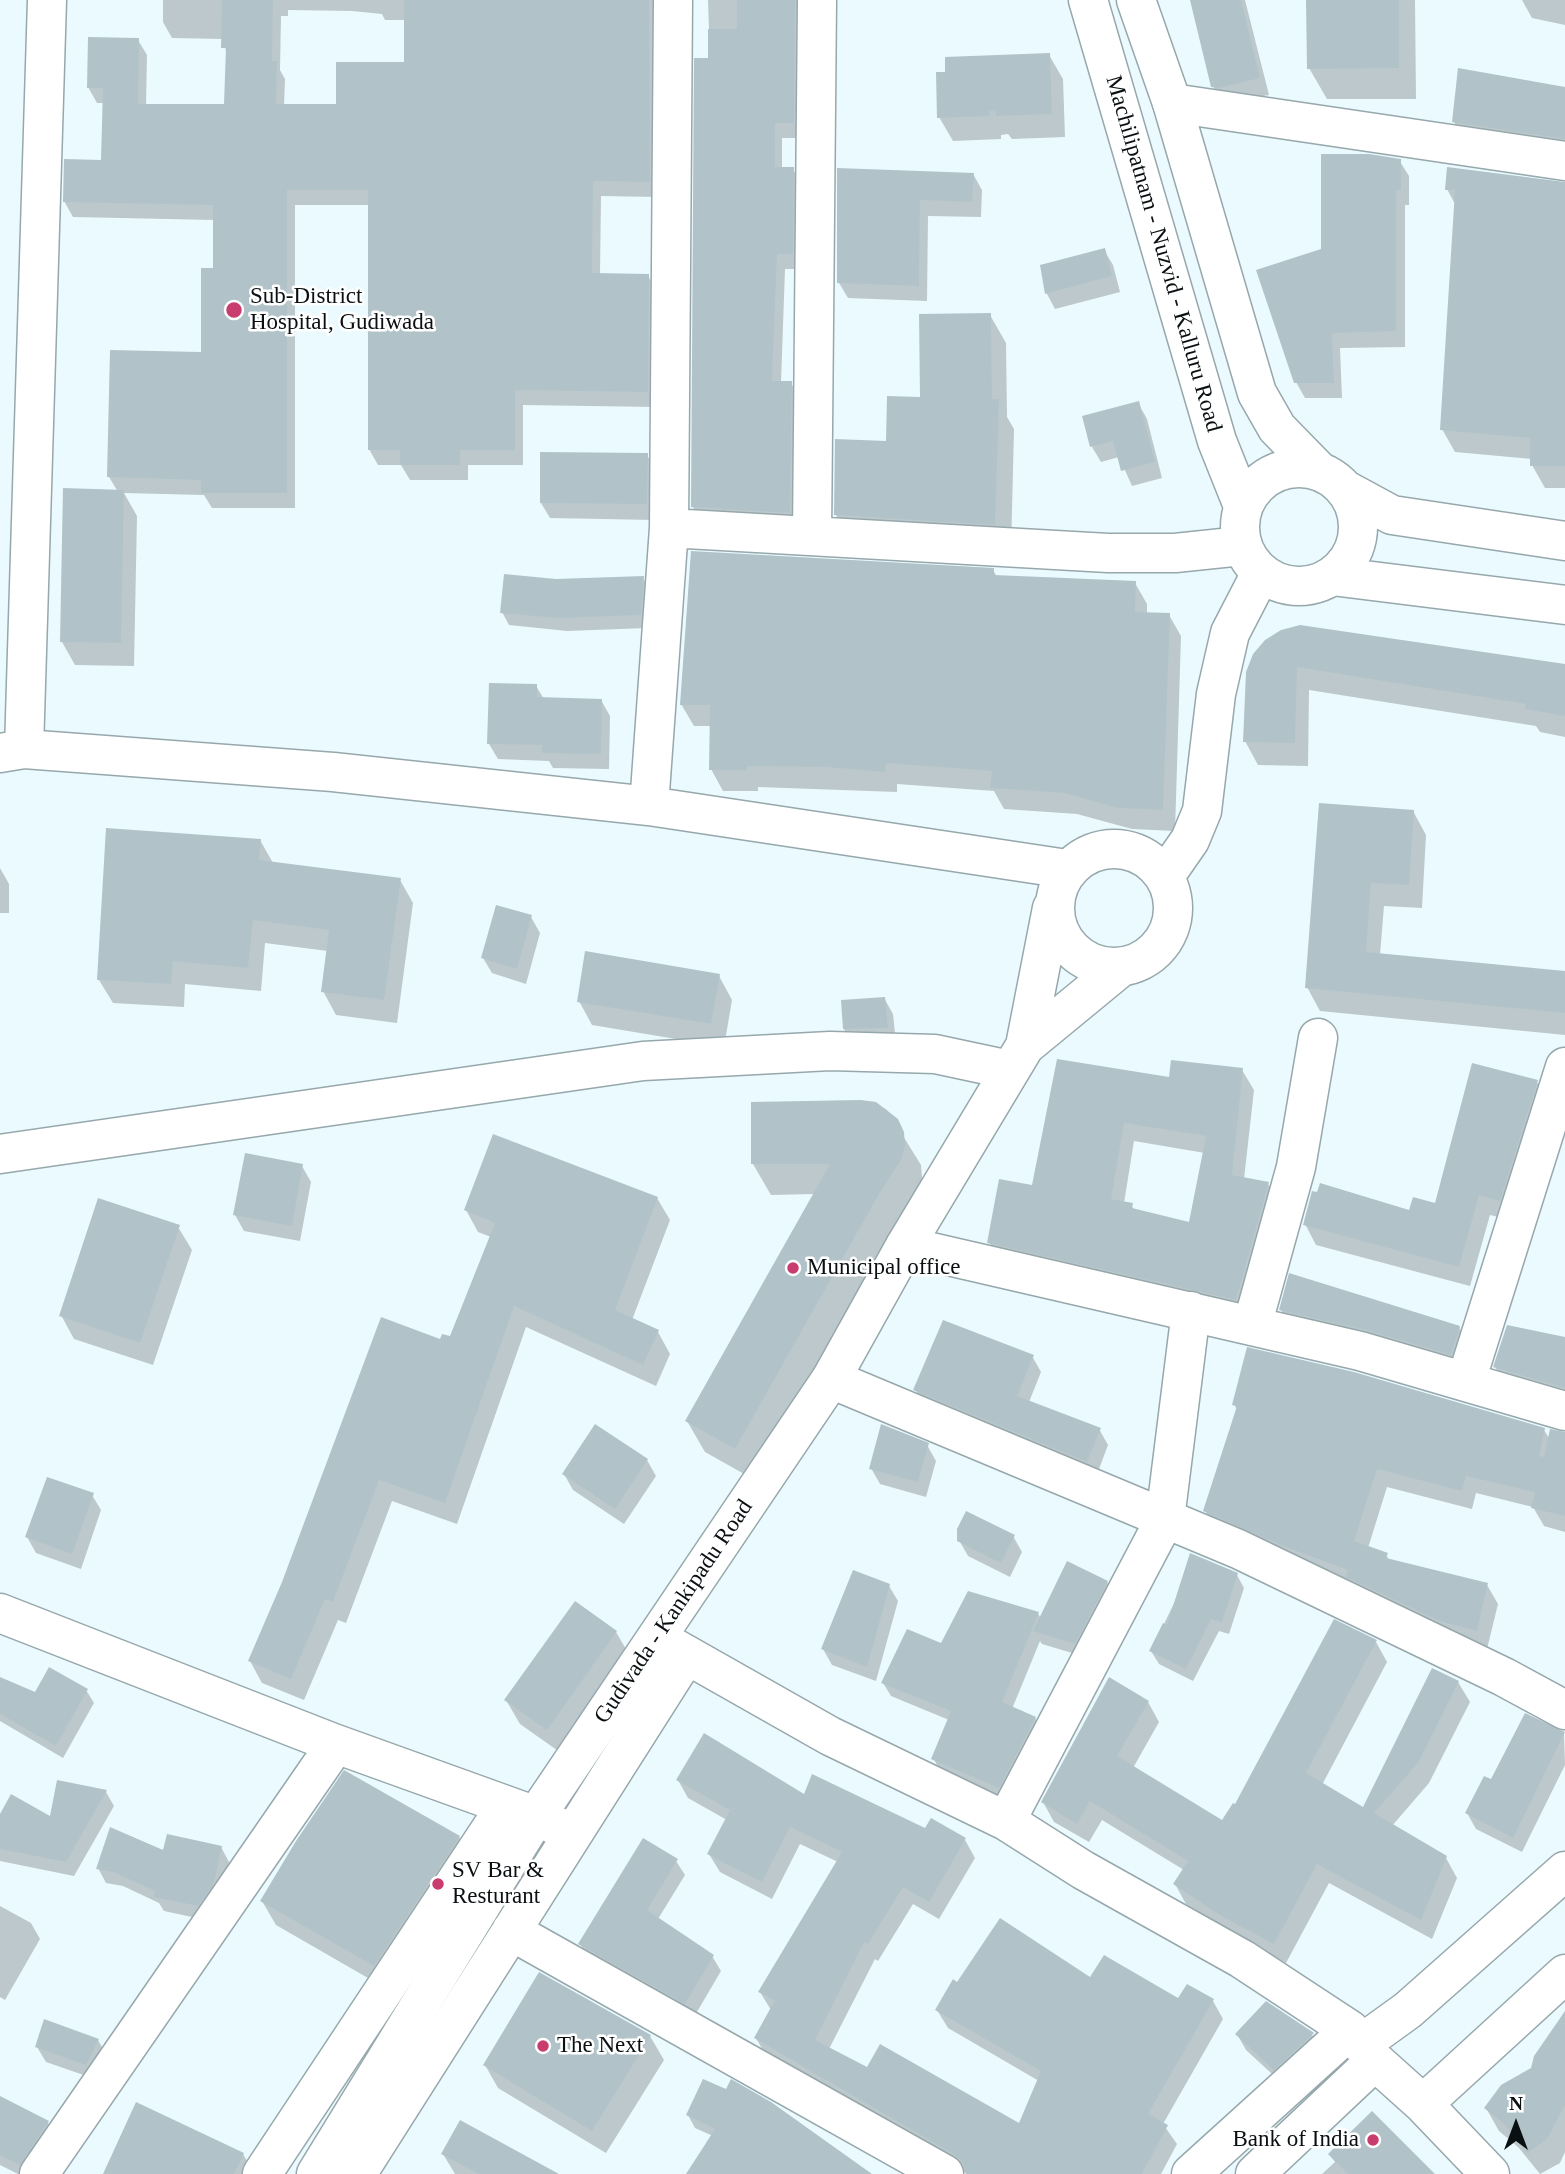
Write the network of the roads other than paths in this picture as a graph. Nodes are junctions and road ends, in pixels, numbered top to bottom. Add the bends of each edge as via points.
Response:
1 (47, 0) edge
2 (673, 0) edge
3 (817, 0) edge
4 (1088, 0) edge
5 (1136, 0) edge
6 (1172, 103) junction
7 (1565, 161) edge
8 (1332, 480) junction
9 (1243, 506) junction
10 (669, 528) junction
11 (812, 536) junction
12 (1565, 541) edge
13 (1251, 559) junction
14 (1332, 576) junction
15 (1565, 605) edge
16 (12, 751) edge
17 (649, 806) junction
18 (1165, 876) junction
19 (1060, 887) junction
20 (1121, 967) junction
21 (1318, 1038) dead end
22 (1017, 1058) junction
23 (1565, 1067) edge
24 (0, 1154) edge
25 (905, 1246) junction
26 (1191, 1311) junction
27 (1252, 1326) junction
28 (831, 1379) junction
29 (1466, 1381) junction
30 (1565, 1412) edge
31 (1165, 1519) junction
32 (0, 1613) edge
33 (671, 1647) junction
34 (1565, 1710) edge
35 (336, 1744) junction
36 (521, 1811) junction
37 (1006, 1821) junction
38 (573, 1833) junction
39 (1565, 1871) edge
40 (510, 1931) junction
41 (1565, 1974) edge
42 (1362, 2045) junction
43 (1423, 2104) junction
44 (39, 2174) edge
45 (262, 2174) edge
46 (316, 2174) edge
47 (357, 2174) edge
48 (944, 2174) edge
49 (1191, 2174) edge
50 (1255, 2174) edge
51 (1490, 2174) edge

1 - 16 main road
2 - 10 main road
3 - 11 main road
4 - 9 main road, Machilipatnam - Nuzvid - Kalluru Road via 1217,441
5 - 6 main road, Machilipatnam - Nuzvid - Kalluru Road
6 - 7 main road
6 - 8 main road, Machilipatnam - Nuzvid - Kalluru Road via 1257,393 1277,428
8 - 9 main road via 1302,468 1283,470 1265,477
8 - 12 main road, Machilipatnam - Nuzvid - Kalluru Road via 1392,515
8 - 14 main road via 1354,506 1358,525 1347,562
9 - 13 main road via 1239,526
10 - 11 main road
10 - 17 main road
11 - 13 main road
13 - 14 main road via 1277,582 1296,586
13 - 18 main road via 1216,694 1202,811 1177,863
14 - 15 main road
16 - 17 main road via 333,772
17 - 19 main road
18 - 19 main road via 1136,852 1099,849
18 - 20 main road, Gudivada - Kankipadu Road via 1174,904 1168,933 1149,957
19 - 20 main road via 1062,940 1091,963
19 - 22 main road, Gudivada - Kankipadu Road
20 - 22 main road, Gudivada - Kankipadu Road
21 - 27 main road via 1296,1167
22 - 24 main road via 830,1051 643,1061
22 - 25 main road, Gudivada - Kankipadu Road
23 - 29 main road
25 - 26 main road
25 - 28 main road, Gudivada - Kankipadu Road
26 - 27 main road
26 - 31 main road
27 - 29 main road
28 - 31 main road
28 - 33 main road, Gudivada - Kankipadu Road
29 - 30 main road
31 - 34 main road via 1238,1549
31 - 37 main road
32 - 35 main road
33 - 36 main road, Gudivada - Kankipadu Road
33 - 37 main road via 830,1736
33 - 38 main road
35 - 36 main road
35 - 44 main road
36 - 38 main road
36 - 45 main road
36 - 46 main road, Gudivada - Kankipadu Road
37 - 42 main road via 1242,1959
38 - 40 main road
39 - 42 main road
40 - 47 main road
40 - 48 main road
41 - 43 main road
42 - 43 main road
42 - 49 main road
42 - 50 main road
43 - 51 main road

